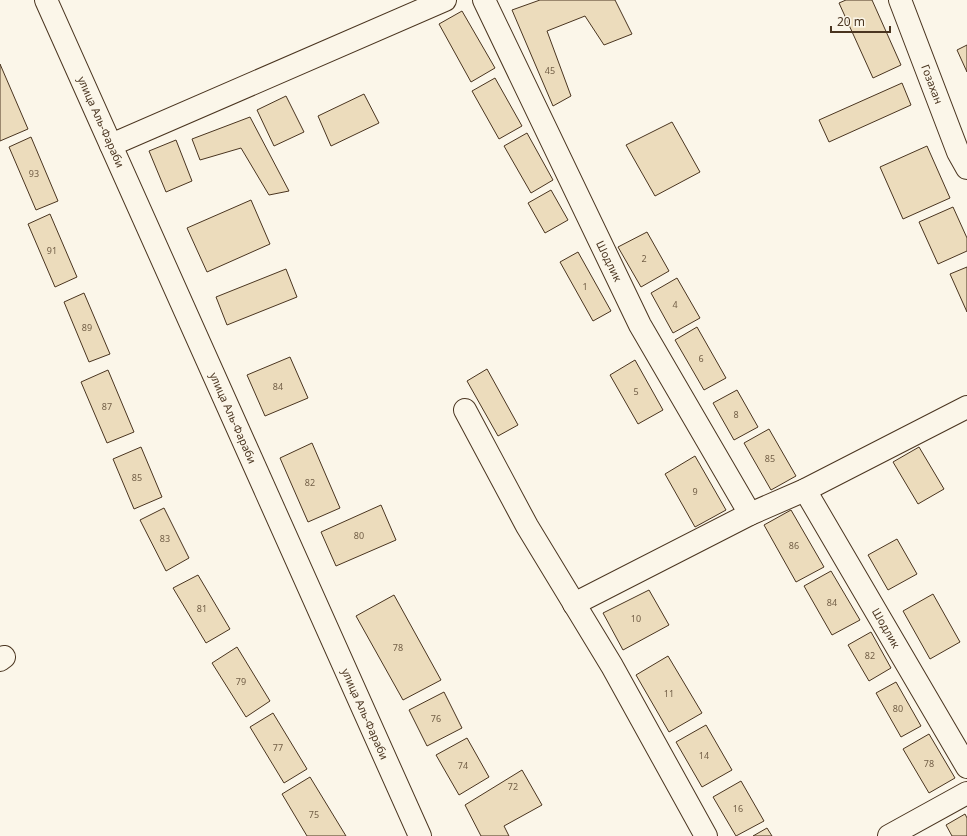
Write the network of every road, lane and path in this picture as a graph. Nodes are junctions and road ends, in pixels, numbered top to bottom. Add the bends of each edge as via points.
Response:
1 (46, 0) edge
2 (445, 0) edge
3 (484, 0) edge
4 (900, 0) edge
5 (111, 145) junction
6 (967, 168) edge
7 (967, 407) edge
8 (465, 410) dead end
9 (805, 490) junction
10 (750, 514) junction
11 (574, 604) junction
12 (967, 767) edge
13 (967, 793) edge
14 (420, 836) edge
15 (706, 836) edge
16 (889, 836) edge

1 - 5 street, улица Аль-Фараби
2 - 5 street
3 - 10 street, Шодлик via 640,325
4 - 6 street, Гозахан via 958,152
5 - 14 street, улица Аль-Фараби
7 - 9 street
8 - 11 street via 527,526
9 - 10 street
9 - 12 street, Шодлик
10 - 11 street
11 - 15 street via 612,666
13 - 16 street

